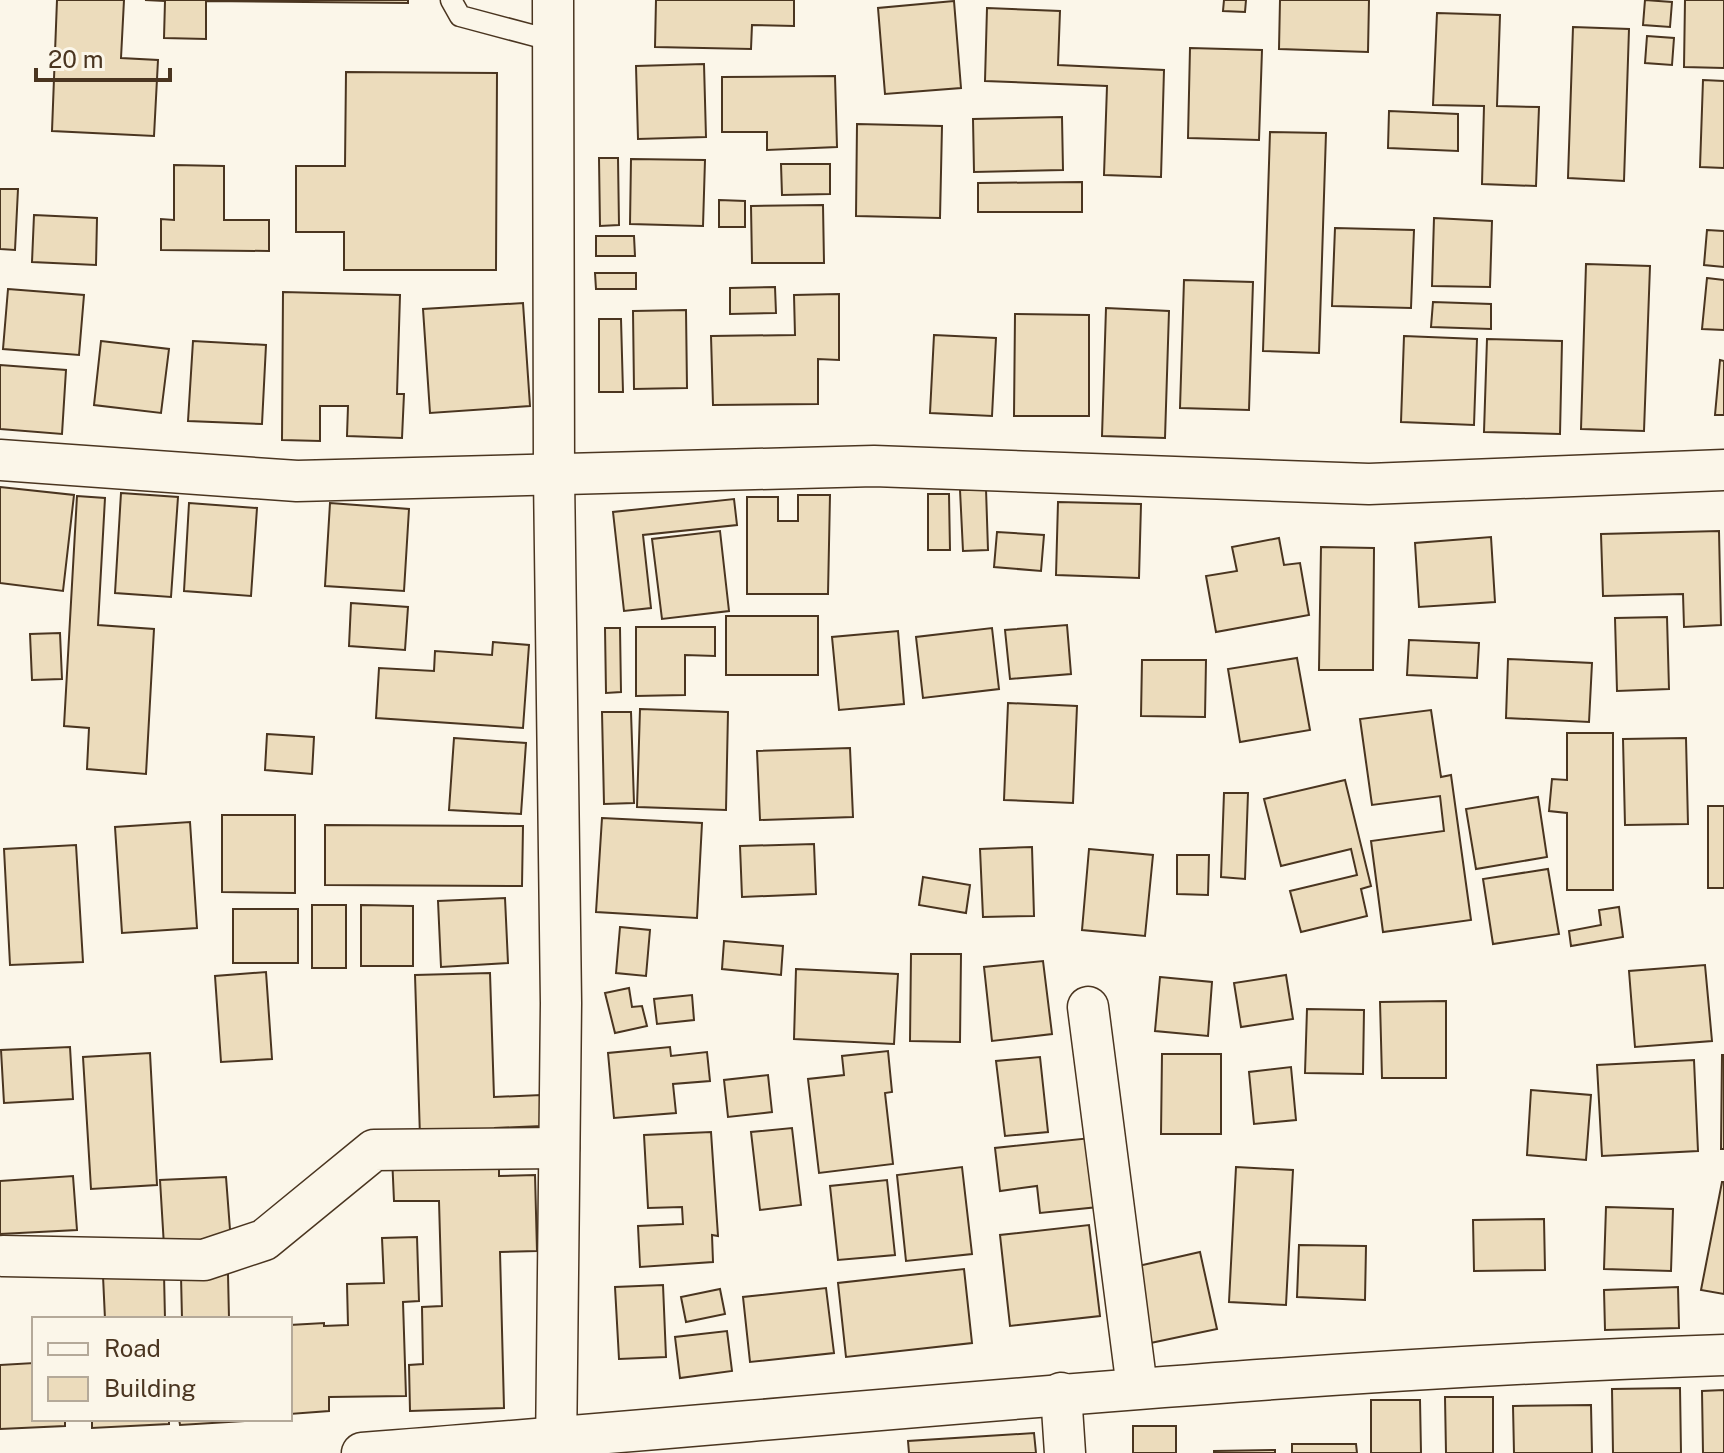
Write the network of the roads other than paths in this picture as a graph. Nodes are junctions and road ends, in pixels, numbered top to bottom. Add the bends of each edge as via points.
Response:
1 (451, 0) edge
2 (553, 0) edge
3 (554, 41) junction
4 (0, 460) edge
5 (1724, 470) edge
6 (554, 475) junction
7 (1088, 1007) dead end
8 (559, 1148) junction
9 (3, 1256) dead end
10 (1724, 1355) edge
11 (1137, 1388) junction
12 (1061, 1393) junction
13 (556, 1446) edge
14 (362, 1453) edge
15 (1065, 1453) edge

1 - 3 lane via 460,16
2 - 3 street
3 - 6 street
4 - 6 street via 297,481
5 - 6 street via 1369,484 874,466
6 - 8 street
7 - 11 street
8 - 9 street via 374,1150 264,1240 204,1260
8 - 13 street
10 - 11 street
11 - 12 street
12 - 13 street
12 - 15 street
13 - 14 street

